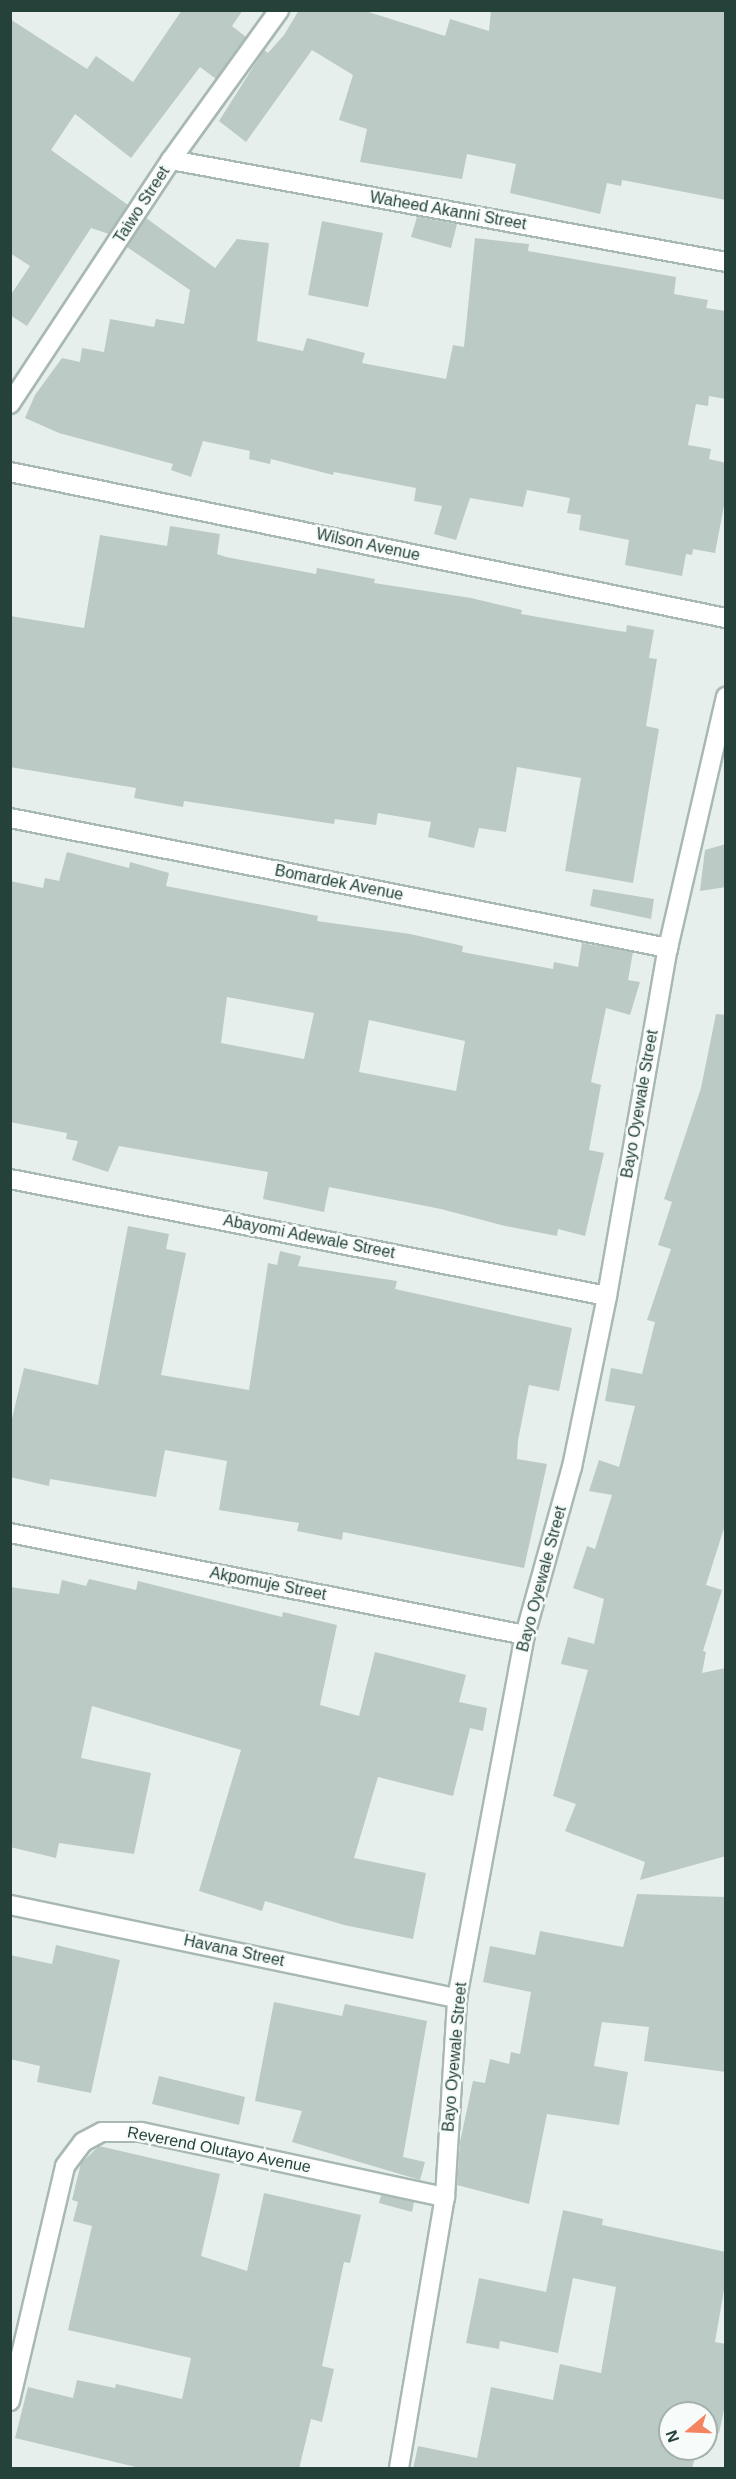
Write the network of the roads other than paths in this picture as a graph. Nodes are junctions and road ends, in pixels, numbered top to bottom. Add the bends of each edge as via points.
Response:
1 (279, 10) edge
2 (171, 160) junction
3 (726, 262) edge
4 (10, 404) edge
5 (10, 472) edge
6 (726, 618) edge
7 (725, 705) edge
8 (10, 818) edge
9 (668, 948) junction
10 (10, 1179) edge
11 (607, 1296) junction
12 (10, 1533) edge
13 (525, 1635) junction
14 (10, 1905) edge
15 (457, 1998) junction
16 (445, 2197) junction
17 (10, 2401) edge
18 (399, 2469) edge

1 - 2 street, Taiwo Street
2 - 3 street, Waheed Akanni Street
2 - 4 street, Taiwo Street
5 - 6 street, Wilson Avenue
7 - 9 street, Bayo Oyewale Street
8 - 9 street, Bomardek Avenue
9 - 11 street, Bayo Oyewale Street
10 - 11 street, Abayomi Adewale Street
11 - 13 street, Bayo Oyewale Street via 572,1467
12 - 13 street, Akpomuje Street
13 - 15 street, Bayo Oyewale Street
14 - 15 street, Havana Street
15 - 16 street, Bayo Oyewale Street
16 - 17 street, Reverend Olutayo Avenue via 141,2132 102,2132 83,2142 65,2166
16 - 18 street, Bayo Oyewale Street

